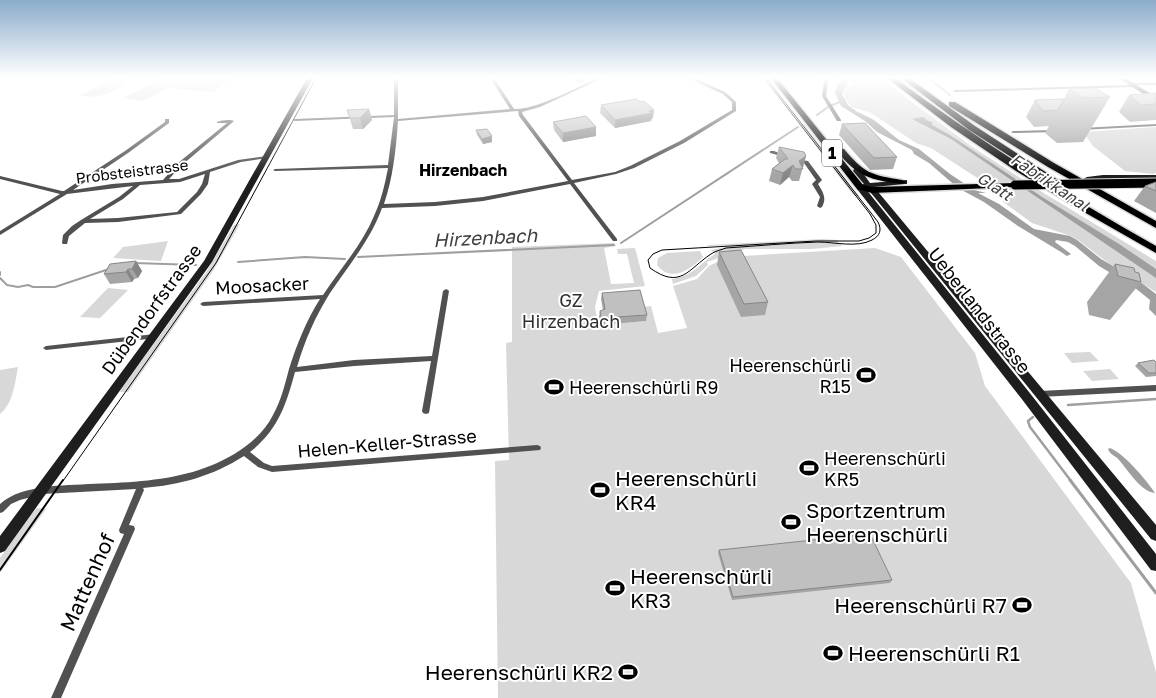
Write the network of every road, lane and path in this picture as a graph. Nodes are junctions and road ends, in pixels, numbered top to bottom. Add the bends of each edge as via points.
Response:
1 (292, 111) edge
2 (396, 111) edge
3 (493, 111) edge
4 (520, 111) edge
5 (734, 111) edge
6 (802, 111) edge
7 (808, 111) edge
8 (833, 111) edge
9 (933, 111) edge
10 (948, 111) edge
11 (963, 111) edge
12 (396, 118) junction
13 (167, 120) dead end
14 (295, 120) dead end
15 (839, 120) dead end
16 (219, 122) dead end
17 (1156, 125) edge
18 (972, 128) junction
19 (991, 129) junction
20 (1074, 130) dead end
21 (1055, 131) dead end
22 (1014, 132) dead end
23 (772, 152) dead end
24 (267, 157) junction
25 (390, 166) junction
26 (275, 170) dead end
27 (857, 171) junction
28 (208, 172) junction
29 (0, 177) edge
30 (1156, 177) edge
31 (1087, 179) junction
32 (164, 182) junction
33 (571, 182) junction
34 (904, 182) junction
35 (1116, 183) junction
36 (1156, 183) edge
37 (138, 184) junction
38 (936, 184) junction
39 (867, 187) junction
40 (1048, 188) junction
41 (67, 191) junction
42 (382, 206) junction
43 (820, 206) dead end
44 (82, 221) junction
45 (1156, 225) edge
46 (0, 232) edge
47 (1156, 232) edge
48 (615, 240) dead end
49 (1156, 240) edge
50 (64, 243) dead end
51 (1156, 250) edge
52 (1156, 256) edge
53 (446, 291) dead end
54 (323, 297) junction
55 (203, 304) dead end
56 (155, 336) junction
57 (46, 348) dead end
58 (435, 358) junction
59 (292, 370) junction
60 (1156, 388) edge
61 (1040, 394) junction
62 (1025, 395) junction
63 (426, 411) dead end
64 (537, 448) dead end
65 (244, 452) junction
66 (140, 490) dead end
67 (40, 491) junction
68 (0, 508) edge
69 (1156, 535) edge
70 (0, 548) edge
71 (1156, 565) edge
72 (56, 698) edge

1 - 24 main road, Dübendorfstrasse
2 - 12 street
3 - 12 street
4 - 33 street
5 - 33 street via 632,167
6 - 39 main road, Ueberlandstrasse / 1
7 - 27 main road, Ueberlandstrasse / 1
8 - 15 street
9 - 40 highway
10 - 18 highway
11 - 19 highway
12 - 14 street
12 - 25 street
13 - 41 street
16 - 32 street via 232,121 180,164
17 - 20 street
18 - 47 highway
18 - 49 highway via 1058,184
19 - 45 highway
19 - 47 highway via 1057,174
21 - 22 street
23 - 43 street via 806,162 819,180 815,184 823,196
24 - 28 street, Probsteistrasse via 240,160
24 - 56 main road, Dübendorfstrasse via 212,257
25 - 26 street
25 - 42 street
27 - 34 main road, 1 via 873,178
27 - 39 main road, Ueberlandstrasse
28 - 32 street, Probsteistrasse
28 - 44 street via 199,193 178,213
29 - 41 street, Probsteistrasse via 57,193
30 - 31 main road via 1103,176
30 - 35 street
31 - 35 main road, 1, bridge
31 - 38 main road, 1
32 - 37 street, Probsteistrasse
33 - 42 street via 459,203
33 - 48 street
34 - 38 main road, 1
34 - 39 main road
35 - 36 main road, 1, bridge
35 - 38 main road, 1, bridge
37 - 41 street, Probsteistrasse
37 - 44 street
38 - 39 main road, 1
39 - 61 main road, Ueberlandstrasse
39 - 62 main road, Ueberlandstrasse
40 - 51 highway
40 - 52 highway
41 - 46 street
42 - 54 street via 369,232
44 - 50 street via 66,235
53 - 58 street
54 - 55 street, Moosacker
54 - 59 street
56 - 57 street
56 - 67 main road, Dübendorfstrasse
58 - 59 street
58 - 63 street
59 - 65 street via 276,417 259,440
60 - 61 street
61 - 62 main road
61 - 69 main road, Ueberlandstrasse
62 - 71 main road, Ueberlandstrasse
64 - 65 street, Helen-Keller-Strasse via 272,469
65 - 67 street via 208,471 174,481
66 - 72 street, Mattenhof via 123,530 131,529
67 - 68 street via 6,501
67 - 70 main road, Dübendorfstrasse

